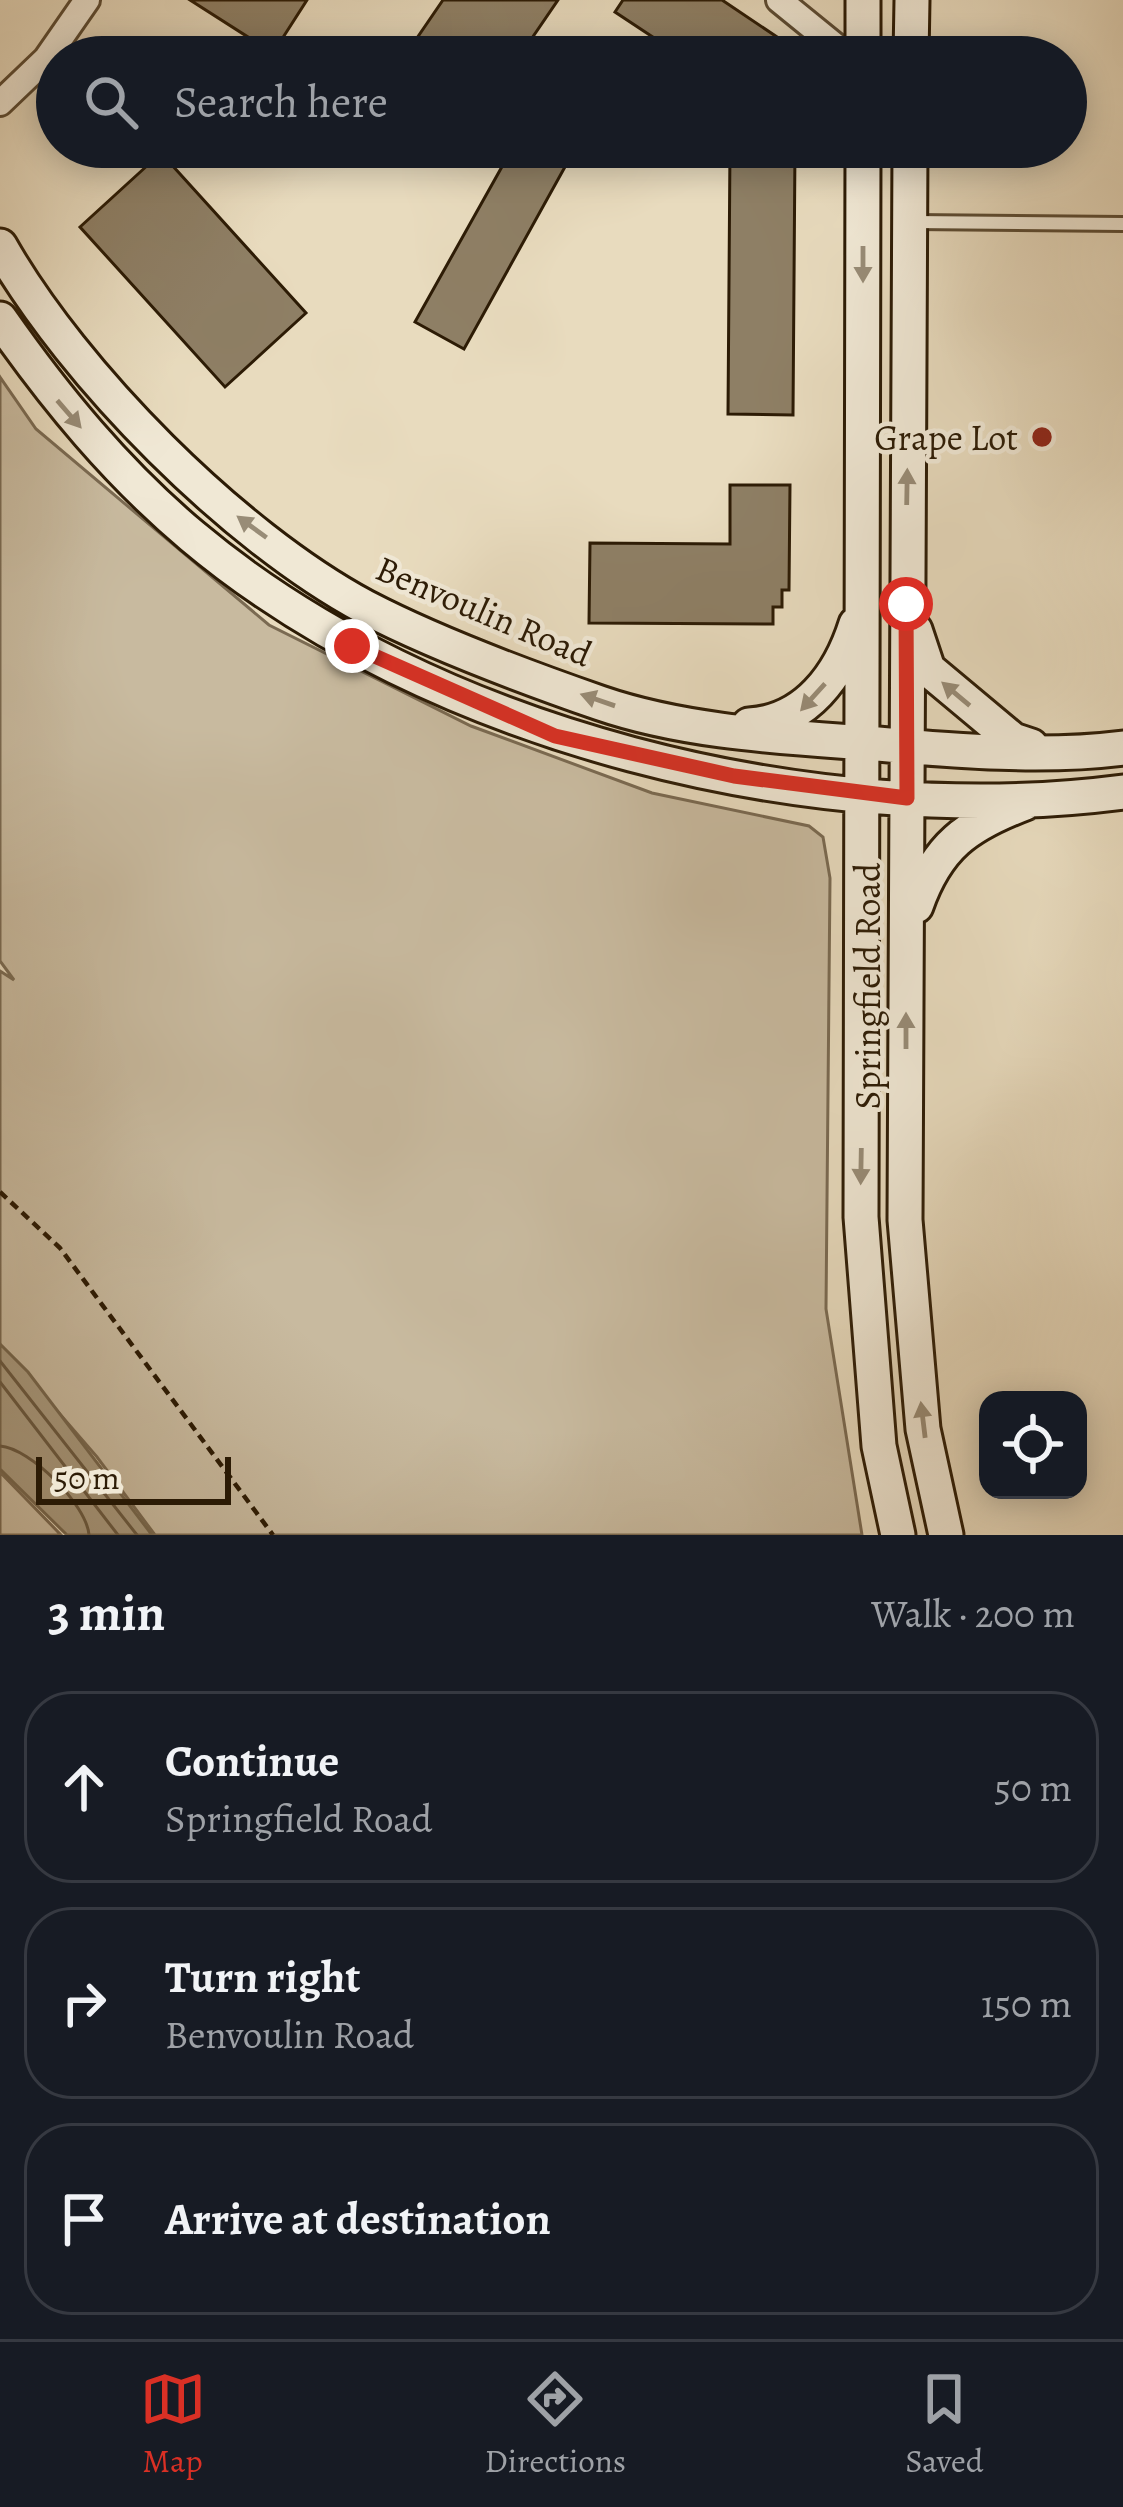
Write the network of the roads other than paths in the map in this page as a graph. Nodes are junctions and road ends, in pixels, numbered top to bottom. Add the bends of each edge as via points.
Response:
1 (88, 0) edge
2 (779, 0) edge
3 (863, 0) edge
4 (911, 0) edge
5 (62, 36) edge
6 (824, 36) edge
7 (863, 36) edge
8 (911, 36) edge
9 (36, 69) edge
10 (0, 103) edge
11 (863, 168) edge
12 (910, 168) edge
13 (910, 222) junction
14 (1123, 224) edge
15 (0, 246) edge
16 (0, 320) edge
17 (863, 601) junction
18 (906, 604) junction
19 (712, 727) junction
20 (865, 743) junction
21 (907, 747) junction
22 (1123, 748) edge
23 (1044, 750) junction
24 (1123, 792) edge
25 (865, 796) junction
26 (1045, 796) junction
27 (907, 798) junction
28 (906, 936) junction
29 (898, 1535) edge
30 (946, 1535) edge

1 - 5 street
2 - 6 street
3 - 7 main road
4 - 8 main road
9 - 10 street
11 -> 17 main road, Springfield Road
12 - 13 main road, Springfield Road
13 - 14 lane
18 -> 13 main road, Springfield Road
19 -> 15 main road, Benvoulin Road via 603,704 363,605 220,504 136,422 22,285
16 -> 25 main road via 66,413 193,537 352,646 555,736
17 -> 19 main road via 846,655 801,711 769,724
17 - 20 main road, Springfield Road
18 - 21 main road, Springfield Road
23 -> 18 main road via 1013,740 928,669
19 - 20 main road, Benvoulin Road
20 - 21 main road, Benvoulin Road
20 - 25 main road, Springfield Road
21 - 23 main road, Benvoulin Road
21 - 27 main road, Springfield Road
22 - 23 main road, Benvoulin Road
24 - 26 main road
25 - 27 main road
25 -> 29 main road, Springfield Road via 861,1217 879,1445
26 - 27 main road
26 - 28 main road via 951,843 929,868
27 - 28 main road, Springfield Road
30 -> 28 main road, Springfield Road via 923,1429 905,1220

